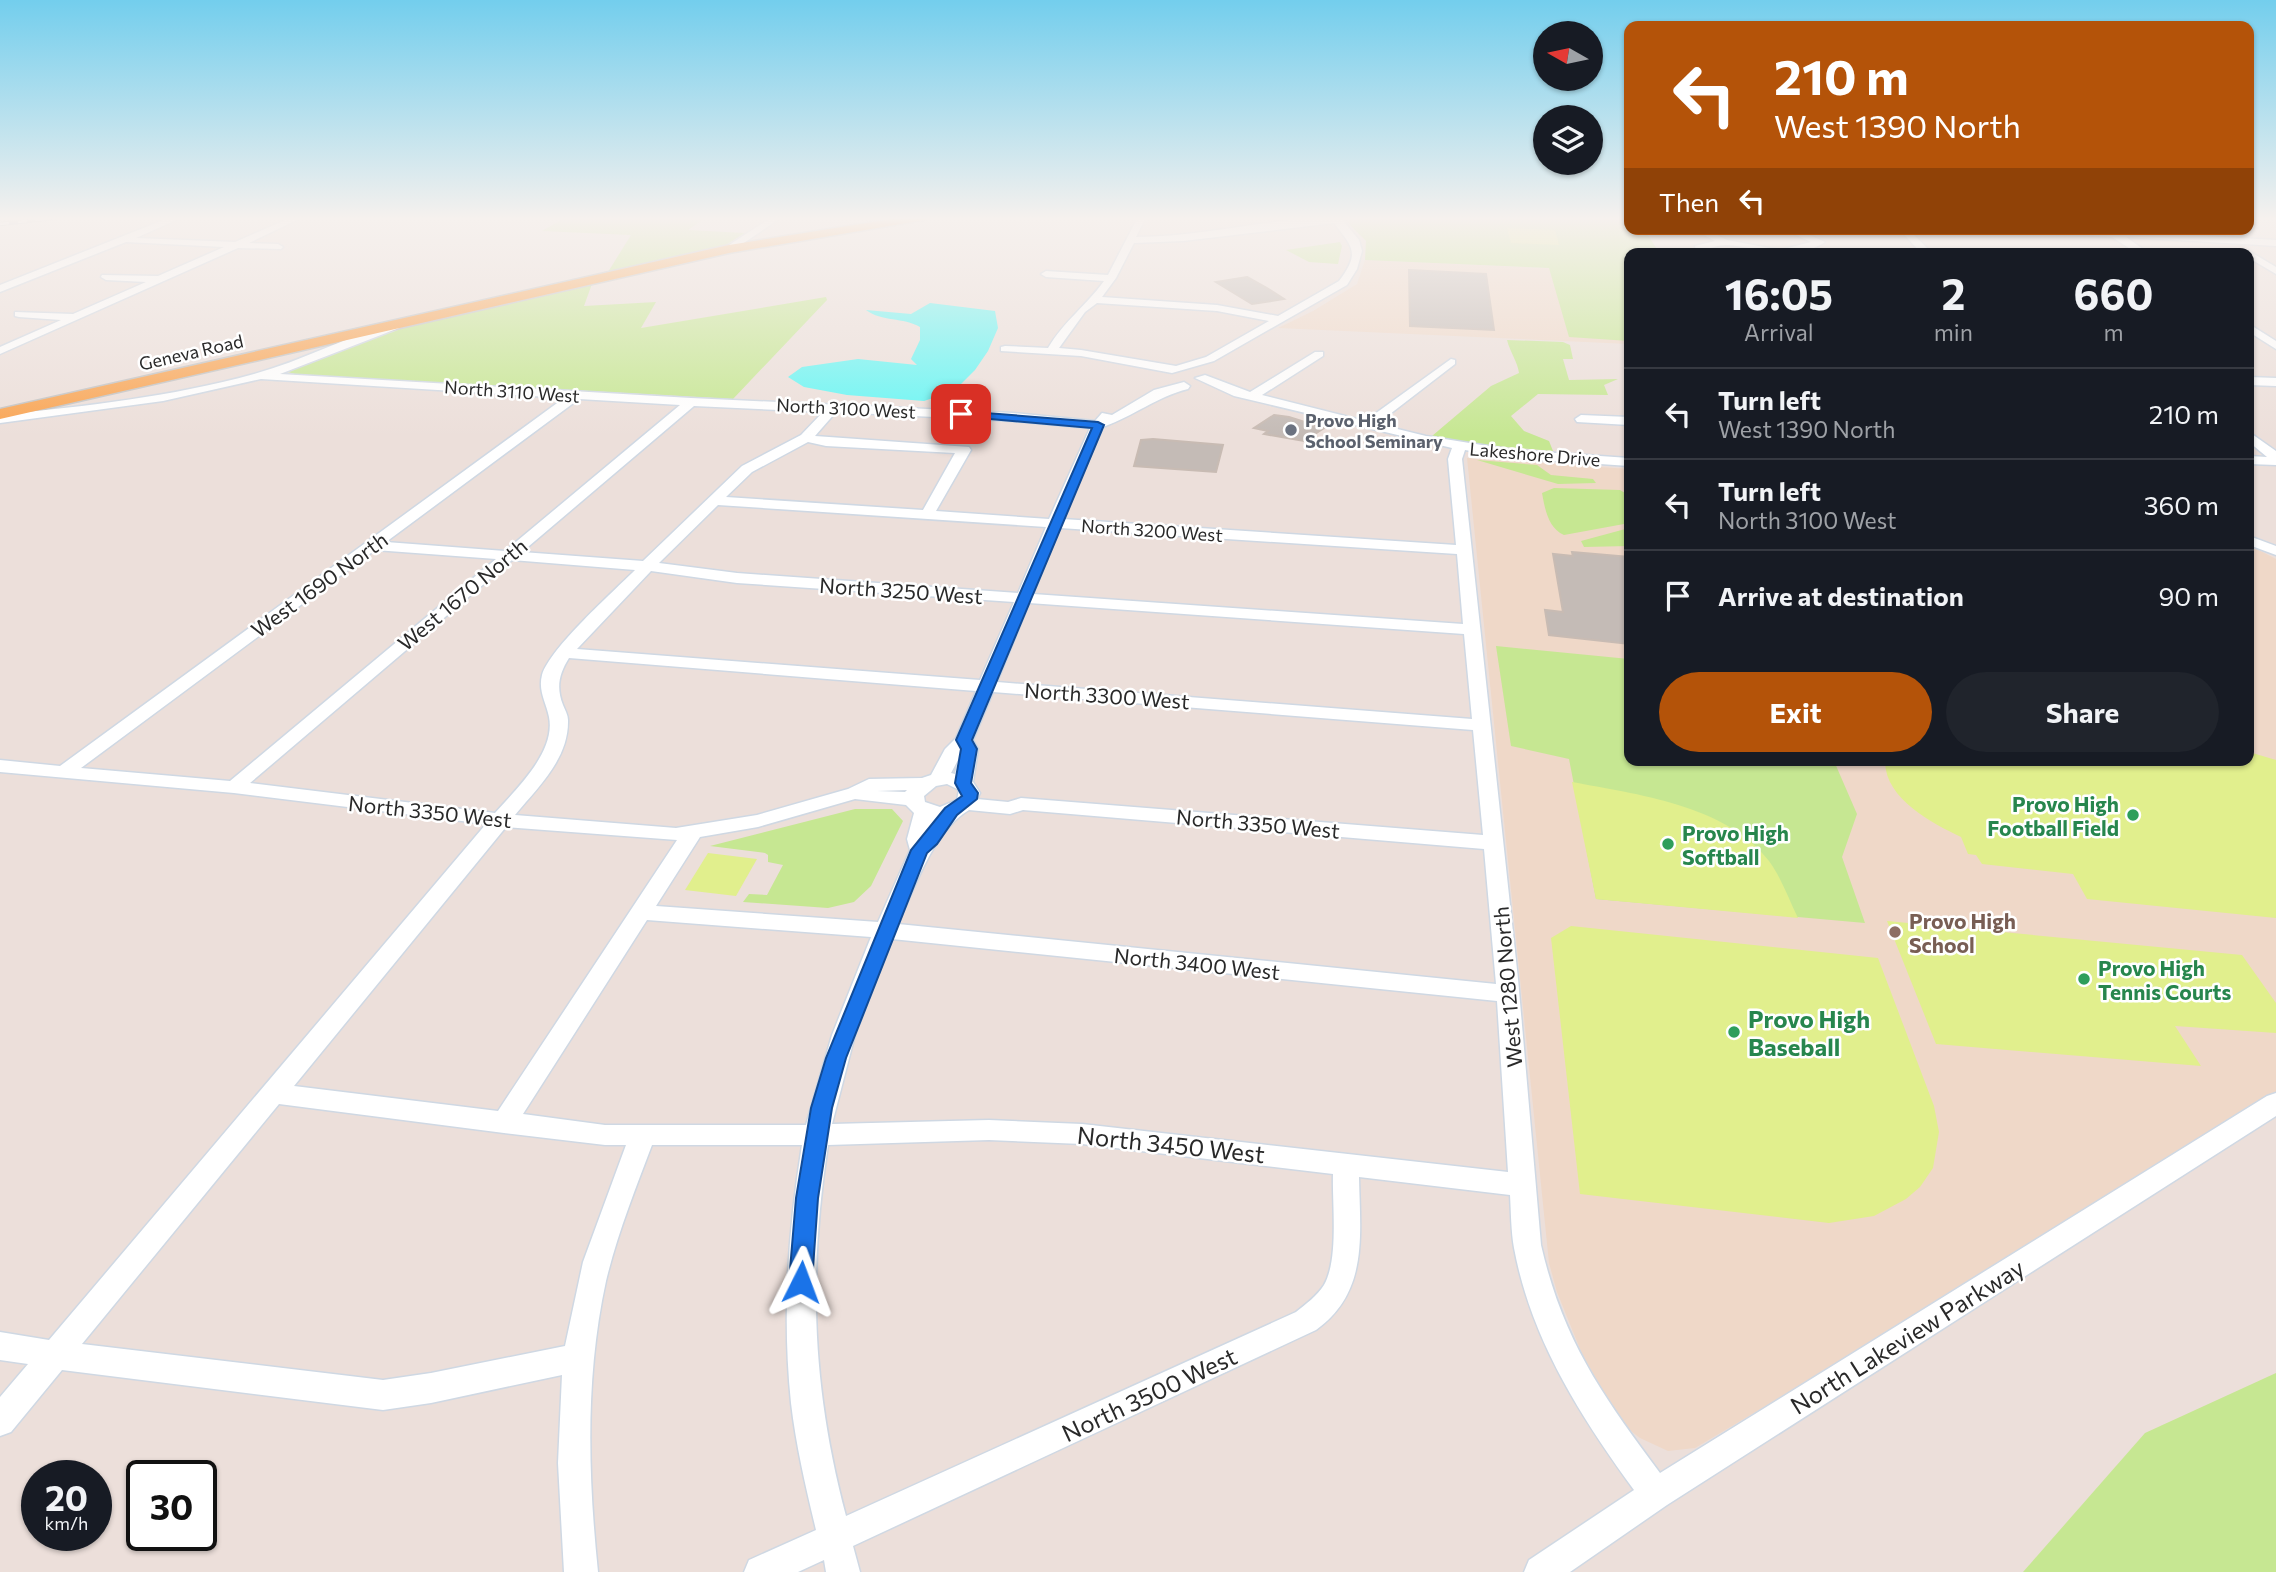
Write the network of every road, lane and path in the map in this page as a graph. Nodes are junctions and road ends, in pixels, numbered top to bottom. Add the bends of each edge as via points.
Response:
1 (135, 290) edge
2 (548, 290) edge
3 (1102, 290) edge
4 (1330, 290) edge
5 (1095, 300) junction
6 (19, 314) dead end
7 (75, 317) junction
8 (1278, 319) junction
9 (396, 325) junction
10 (2254, 331) edge
11 (2276, 346) edge
12 (1005, 349) dead end
13 (0, 351) edge
14 (1052, 351) junction
15 (1319, 354) dead end
16 (1108, 359) junction
17 (1210, 359) junction
18 (1451, 362) dead end
19 (1176, 369) junction
20 (262, 376) junction
21 (1157, 379) junction
22 (1193, 380) junction
23 (2254, 381) edge
24 (2276, 382) edge
25 (576, 395) junction
26 (1252, 396) junction
27 (691, 402) junction
28 (761, 404) joint
29 (833, 408) junction
30 (0, 416) edge
31 (1581, 419) dead end
32 (1624, 421) edge
33 (1098, 425) junction
34 (1367, 425) junction
35 (806, 438) junction
36 (2254, 440) edge
37 (1459, 447) junction
38 (2276, 459) edge
39 (2254, 460) edge
40 (1624, 461) edge
41 (715, 501) junction
42 (927, 515) junction
43 (1055, 523) junction
44 (2254, 542) edge
45 (373, 545) junction
46 (1464, 550) junction
47 (2276, 551) edge
48 (508, 556) junction
49 (647, 566) junction
50 (1023, 597) junction
51 (1472, 630) junction
52 (564, 653) junction
53 (986, 686) junction
54 (1482, 725) junction
55 (964, 740) junction
56 (0, 766) edge
57 (62, 772) junction
58 (234, 787) junction
59 (925, 793) junction
60 (962, 798) junction
61 (501, 820) junction
62 (692, 833) junction
63 (1494, 843) junction
64 (920, 850) junction
65 (641, 912) junction
66 (886, 932) junction
67 (1508, 994) junction
68 (274, 1093) junction
69 (2276, 1103) edge
70 (504, 1123) junction
71 (818, 1135) junction
72 (643, 1136) junction
73 (1346, 1164) junction
74 (1523, 1185) junction
75 (0, 1346) edge
76 (55, 1355) junction
77 (580, 1357) junction
78 (0, 1421) edge
79 (1656, 1494) junction
80 (835, 1538) junction
81 (581, 1572) edge
82 (761, 1572) edge
83 (843, 1572) edge
84 (1541, 1572) edge

1 - 7 street
2 - 9 main road, Geneva Road
3 - 5 street
4 - 8 street
5 - 8 street via 1217,308
5 - 14 street via 1081,310
6 - 7 street
7 - 13 street
8 - 17 street
9 - 20 street
9 - 30 main road, Geneva Road
10 - 11 street
12 - 14 street
14 - 16 street
15 - 26 street
16 - 19 street
16 - 21 street
17 - 19 street
17 - 22 street
18 - 34 street
19 - 21 street via 1160,372
19 - 22 street
20 - 25 street, North 3110 West
20 - 30 street via 139,402
21 - 22 street via 1169,385
21 - 33 street via 1149,391
22 - 26 street, Lakeshore Drive
22 - 33 street
23 - 24 street
25 - 27 street, North 3110 West
25 - 45 street, West 1690 North
26 - 34 street, Lakeshore Drive
27 - 28 street, North 3110 West
27 - 48 street, West 1670 North
28 - 29 street, North 3100 West
29 - 33 street, North 3100 West
29 - 35 street
31 - 32 street
33 - 43 street
34 - 37 street, Lakeshore Drive
35 - 41 street via 747,469
35 - 42 street via 964,450
36 - 38 street
37 - 40 street, Lakeshore Drive
37 - 46 street, West 1280 North via 1455,459
38 - 39 street
41 - 42 street, North 3200 West
41 - 49 street
42 - 43 street, North 3200 West
43 - 46 street, North 3200 West
43 - 50 street
44 - 47 street
45 - 48 street, North 3250 West
45 - 57 street, West 1690 North
46 - 51 street, West 1280 North
48 - 49 street, North 3250 West
48 - 58 street, West 1670 North
49 - 50 street, North 3250 West via 737,578
49 - 52 street
50 - 51 street, North 3250 West
50 - 53 street
51 - 54 street, West 1280 North
52 - 53 street, North 3300 West
52 - 61 street via 551,674 550,694 559,719 554,747
53 - 54 street, North 3300 West
53 - 55 street
54 - 63 street, West 1280 North
55 - 59 street
55 - 60 street via 969,749
56 - 57 street, North 3350 West
57 - 58 street, North 3350 West
58 - 61 street, North 3350 West
59 - 60 street
59 - 60 street
59 - 62 street, North 3350 West via 864,797 855,793 758,821
59 - 64 street via 916,839
60 - 63 street, North 3350 West via 1010,808 1021,804
60 - 64 street
61 - 62 street, North 3350 West
61 - 68 street
62 - 65 street
63 - 67 street, West 1280 North
64 - 66 street
65 - 66 street, North 3400 West
65 - 70 street
66 - 67 street, North 3400 West
66 - 71 street via 836,1058
67 - 74 street, West 1280 North
68 - 70 street, North 3450 West
68 - 76 street
69 - 79 street, North Lakeview Parkway
70 - 72 street, North 3450 West
71 - 72 street, North 3450 West
71 - 73 street, North 3450 West via 1035,1131
71 - 80 street via 803,1239 802,1340 817,1468
72 - 77 street via 592,1279
73 - 74 street, North 3450 West
73 - 80 street, North 3500 West via 1339,1284 1318,1313
74 - 79 street, West 1280 North via 1532,1271 1549,1326 1572,1375
75 - 76 street
76 - 77 street via 383,1395
76 - 78 street
77 - 81 street via 574,1462
79 - 84 street, North Lakeview Parkway
80 - 82 street, North 3500 West
80 - 83 street

